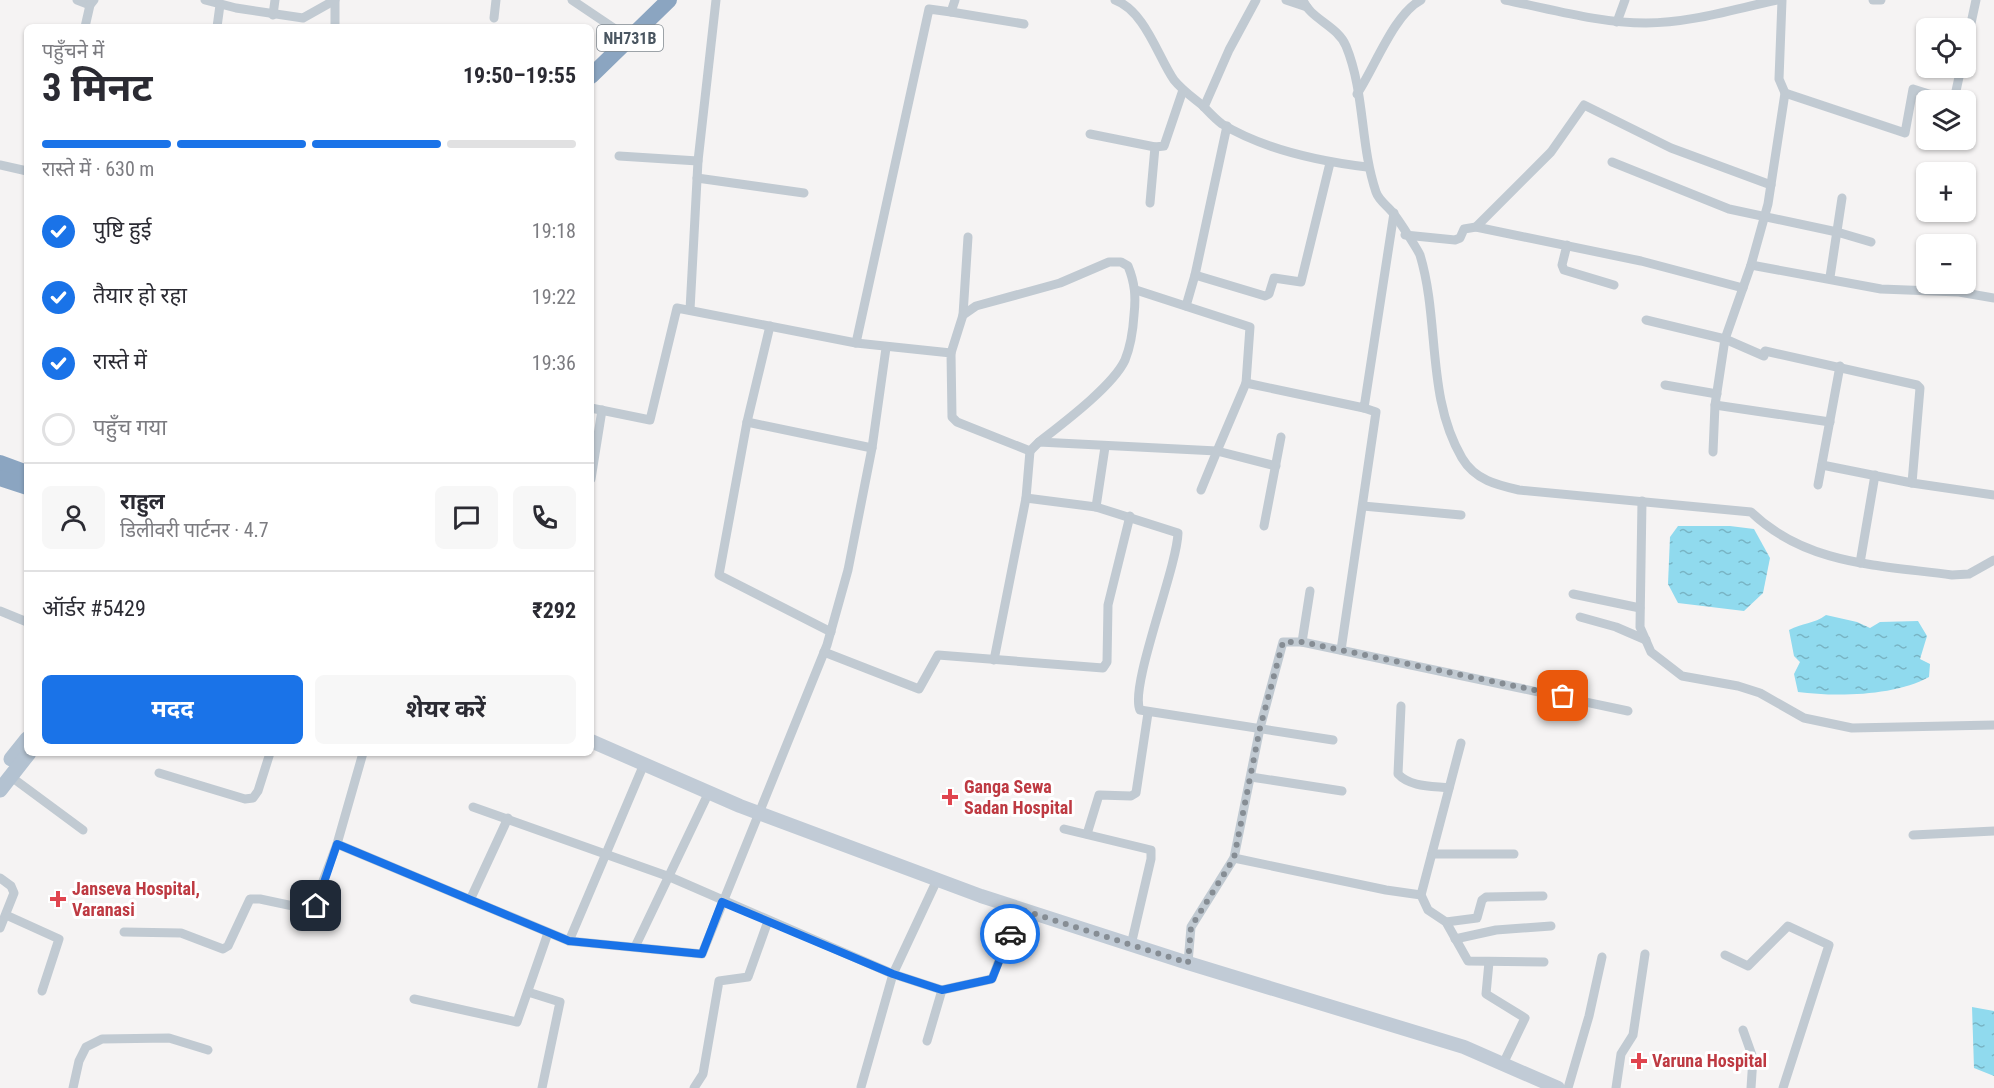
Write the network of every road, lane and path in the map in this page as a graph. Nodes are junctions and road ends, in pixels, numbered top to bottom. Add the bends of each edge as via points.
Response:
1 (77, 0) edge
2 (205, 0) edge
3 (275, 0) edge
4 (335, 0) edge
5 (496, 0) edge
6 (572, 0) edge
7 (655, 0) edge
8 (669, 0) edge
9 (716, 0) edge
10 (956, 0) edge
11 (1256, 0) edge
12 (1286, 0) edge
13 (1421, 0) edge
14 (1505, 0) edge
15 (1625, 0) edge
16 (1777, 0) edge
17 (1782, 0) edge
18 (1873, 0) edge
19 (1881, 0) edge
20 (1976, 0) edge
21 (1120, 1) edge
22 (92, 2) edge
23 (1305, 4) edge
24 (220, 5) junction
25 (951, 12) junction
26 (273, 15) junction
27 (494, 18) dead end
28 (1972, 18) edge
29 (1617, 22) junction
30 (86, 24) edge
31 (217, 24) edge
32 (335, 24) edge
33 (1024, 24) dead end
34 (621, 33) junction
35 (594, 59) edge
36 (594, 73) edge
37 (1183, 90) junction
38 (1916, 90) edge
39 (1785, 93) junction
40 (1357, 94) junction
41 (1204, 107) junction
42 (1227, 126) junction
43 (1090, 134) dead end
44 (1155, 147) junction
45 (618, 156) dead end
46 (698, 161) junction
47 (1612, 162) dead end
48 (1330, 163) junction
49 (0, 165) edge
50 (1367, 167) junction
51 (24, 170) edge
52 (697, 178) junction
53 (1771, 184) junction
54 (804, 193) dead end
55 (1842, 198) dead end
56 (1150, 203) dead end
57 (1394, 213) junction
58 (1764, 218) junction
59 (1476, 227) junction
60 (1837, 232) junction
61 (1405, 235) junction
62 (969, 237) dead end
63 (1871, 242) dead end
64 (1567, 245) junction
65 (1751, 265) junction
66 (1195, 275) junction
67 (1830, 277) junction
68 (1614, 285) dead end
69 (1743, 288) junction
70 (1136, 290) junction
71 (1994, 298) edge
72 (1186, 306) junction
73 (690, 310) junction
74 (963, 315) junction
75 (1646, 320) dead end
76 (770, 326) junction
77 (1725, 339) junction
78 (856, 343) junction
79 (886, 348) junction
80 (951, 353) junction
81 (1840, 366) junction
82 (1246, 383) junction
83 (1665, 385) dead end
84 (1717, 394) junction
85 (1715, 405) junction
86 (1364, 408) junction
87 (594, 409) edge
88 (602, 410) junction
89 (747, 422) junction
90 (1830, 422) junction
91 (1281, 437) dead end
92 (1039, 442) junction
93 (1105, 447) junction
94 (872, 448) junction
95 (1030, 451) junction
96 (1217, 451) junction
97 (1713, 452) dead end
98 (594, 460) edge
99 (0, 463) edge
100 (1822, 465) junction
101 (1276, 466) junction
102 (24, 472) edge
103 (1875, 475) junction
104 (0, 478) edge
105 (1912, 483) junction
106 (1818, 485) dead end
107 (24, 486) edge
108 (1201, 490) dead end
109 (1994, 495) edge
110 (1026, 498) junction
111 (1642, 501) junction
112 (1363, 506) junction
113 (1096, 507) junction
114 (1461, 515) dead end
115 (1130, 516) junction
116 (1264, 526) dead end
117 (1994, 560) edge
118 (1860, 562) junction
119 (1310, 591) dead end
120 (1573, 594) dead end
121 (1640, 608) junction
122 (0, 611) edge
123 (1580, 617) dead end
124 (24, 621) edge
125 (831, 632) junction
126 (1646, 640) junction
127 (1302, 642) junction
128 (1341, 650) junction
129 (824, 652) junction
130 (994, 660) junction
131 (1401, 706) dead end
132 (1628, 711) dead end
133 (1148, 713) junction
134 (1994, 725) edge
135 (1260, 728) junction
136 (1333, 740) dead end
137 (594, 742) edge
138 (1461, 743) dead end
139 (24, 745) edge
140 (26, 756) edge
141 (269, 756) edge
142 (362, 756) edge
143 (644, 764) junction
144 (159, 773) dead end
145 (5, 775) edge
146 (1251, 777) junction
147 (1449, 788) junction
148 (0, 790) edge
149 (1342, 791) dead end
150 (709, 792) junction
151 (473, 807) dead end
152 (758, 813) junction
153 (508, 818) junction
154 (1064, 829) dead end
155 (83, 830) dead end
156 (1994, 831) edge
157 (1087, 834) junction
158 (1913, 835) dead end
159 (337, 844) junction
160 (606, 852) junction
161 (1432, 854) junction
162 (1514, 854) dead end
163 (1234, 858) junction
164 (670, 877) junction
165 (0, 878) edge
166 (937, 880) junction
167 (1421, 895) junction
168 (1543, 896) dead end
169 (470, 900) junction
170 (722, 902) junction
171 (1019, 909) junction
172 (6, 915) junction
173 (768, 921) junction
174 (1446, 922) junction
175 (1551, 926) dead end
176 (0, 928) edge
177 (124, 932) dead end
178 (549, 933) junction
179 (1455, 939) junction
180 (569, 941) junction
181 (1131, 945) junction
182 (635, 947) junction
183 (1645, 954) dead end
184 (1725, 956) dead end
185 (1602, 957) dead end
186 (1489, 962) junction
187 (1544, 962) dead end
188 (1188, 963) junction
189 (893, 974) junction
190 (942, 990) junction
191 (42, 991) dead end
192 (528, 992) junction
193 (414, 999) dead end
194 (1743, 1030) dead end
195 (927, 1041) dead end
196 (208, 1050) dead end
197 (1503, 1064) junction
198 (73, 1088) edge
199 (542, 1088) edge
200 (694, 1088) edge
201 (861, 1088) edge
202 (1558, 1088) edge
203 (1568, 1088) edge
204 (1616, 1088) edge
205 (1751, 1088) edge
206 (1783, 1088) edge

1 - 22 street
2 - 24 street
3 - 26 street
4 - 26 street via 309,17
4 - 32 street
5 - 27 street
6 - 34 street
7 - 34 highway, NH731B
8 - 36 highway, NH731B
9 - 46 street
10 - 25 street
11 - 41 street
12 - 23 street
13 - 40 street via 1410,5
14 - 29 street
15 - 29 street
16 - 29 street via 1688,19
17 - 39 street via 1779,79
18 - 19 street
20 - 28 street
21 - 37 street via 1159,49
22 - 30 street
23 - 40 street via 1345,44
24 - 26 street
24 - 31 street
25 - 33 street
25 - 78 street via 929,9
34 - 35 highway, NH731B
37 - 41 street
37 - 44 street via 1166,143
38 - 39 street via 1913,89 1905,133
39 - 53 street
40 - 50 street
41 - 42 street
42 - 48 street via 1279,150
42 - 66 street
43 - 44 street
44 - 56 street
45 - 46 street
46 - 52 street
47 - 58 street via 1730,209
48 - 50 street
48 - 66 street via 1302,282 1274,278 1265,296
49 - 51 street
50 - 57 street via 1378,197
52 - 54 street
52 - 73 street
53 - 58 street
53 - 59 street via 1671,148 1584,105 1551,152
55 - 60 street
57 - 61 street
57 - 86 street
58 - 60 street
58 - 65 street
59 - 61 street via 1464,229 1455,240
59 - 64 street
60 - 63 street
60 - 67 street
61 - 111 street via 1419,252 1430,297 1442,413 1462,459 1472,471 1490,484 1519,490
62 - 74 street
64 - 68 street via 1564,270
64 - 69 street
65 - 67 street
65 - 69 street
66 - 72 street
67 - 71 street via 1889,290 1959,292
69 - 77 street
70 - 72 street
70 - 74 street via 1128,266 1115,261 1059,283 976,306
70 - 92 street via 1133,335 1124,362 1105,385
72 - 82 street via 1250,327
73 - 76 street
73 - 88 street via 677,308 650,420
74 - 80 street
75 - 77 street
76 - 78 street
76 - 89 street
77 - 81 street via 1764,353
77 - 84 street
78 - 79 street
79 - 80 street
79 - 94 street
80 - 95 street via 952,417
81 - 90 street
81 - 105 street via 1914,383 1920,388
82 - 86 street
82 - 96 street
83 - 84 street
84 - 85 street
85 - 90 street
85 - 97 street
86 - 112 street via 1376,412
87 - 88 street
88 - 98 street
89 - 94 street
89 - 125 street via 719,575
90 - 100 street
91 - 101 street
92 - 93 street
92 - 95 street
93 - 96 street
93 - 113 street
94 - 125 street via 848,570
95 - 110 street
96 - 101 street
96 - 108 street
99 - 102 highway
100 - 103 street
100 - 106 street
101 - 116 street
103 - 105 street
103 - 118 street
104 - 107 highway
105 - 109 street
110 - 113 street
110 - 130 street
111 - 118 street via 1751,512 1770,531 1798,546
111 - 121 street
112 - 114 street
112 - 128 street
113 - 115 street
115 - 130 street via 1108,605 1106,666
115 - 133 street via 1178,533 1140,693 1138,709
117 - 118 street via 1969,574 1952,575
119 - 127 street
120 - 121 street
121 - 126 street via 1640,627
122 - 124 street
123 - 126 street
125 - 129 street
126 - 134 street via 1651,652 1682,676 1760,693 1815,721 1852,728
127 - 128 street
127 - 135 street via 1283,642
128 - 132 street
129 - 130 street via 919,689 938,655
129 - 152 street
131 - 147 street via 1398,774 1416,784
133 - 135 street
133 - 157 street via 1134,796 1099,795
135 - 136 street
135 - 146 street
137 - 143 street
138 - 147 street
139 - 145 main road
140 - 145 main road
141 - 144 street via 253,798 245,799
142 - 159 street
143 - 150 street
143 - 160 street
145 - 148 main road
145 - 155 street
146 - 149 street
146 - 163 street
147 - 161 street
150 - 152 street
150 - 164 street
151 - 153 street
152 - 166 street
152 - 170 street
153 - 160 street
153 - 169 street
154 - 157 street
156 - 158 street
157 - 181 street via 1151,850
159 - 169 street
159 - 177 street via 312,910 250,899 226,948 181,933
160 - 164 street
160 - 180 street
161 - 162 street
161 - 167 street
163 - 167 street
163 - 188 street via 1191,927
164 - 170 street
164 - 182 street
165 - 172 street via 14,893
166 - 171 street
166 - 189 street
167 - 174 street via 1428,910
168 - 174 street via 1486,897 1477,918
169 - 178 street
170 - 173 street
170 - 182 street via 702,954
171 - 181 street
171 - 190 street via 992,979
172 - 176 street
172 - 191 street via 59,939
173 - 189 street
173 - 200 street via 748,977 719,981 703,1074
174 - 179 street
175 - 179 street via 1496,930
178 - 180 street
178 - 192 street
179 - 186 street via 1468,961
180 - 182 street
181 - 188 street
183 - 204 street via 1633,1035 1621,1054
184 - 206 street via 1748,966 1788,926 1829,945
185 - 203 street
186 - 187 street
186 - 197 street via 1486,994 1525,1018
188 - 197 street via 1464,1047
189 - 190 street
189 - 201 street
190 - 195 street
192 - 193 street via 517,1022
192 - 199 street via 560,1002
194 - 205 street via 1753,1058
196 - 198 street via 169,1038 102,1039 86,1047
197 - 202 street

